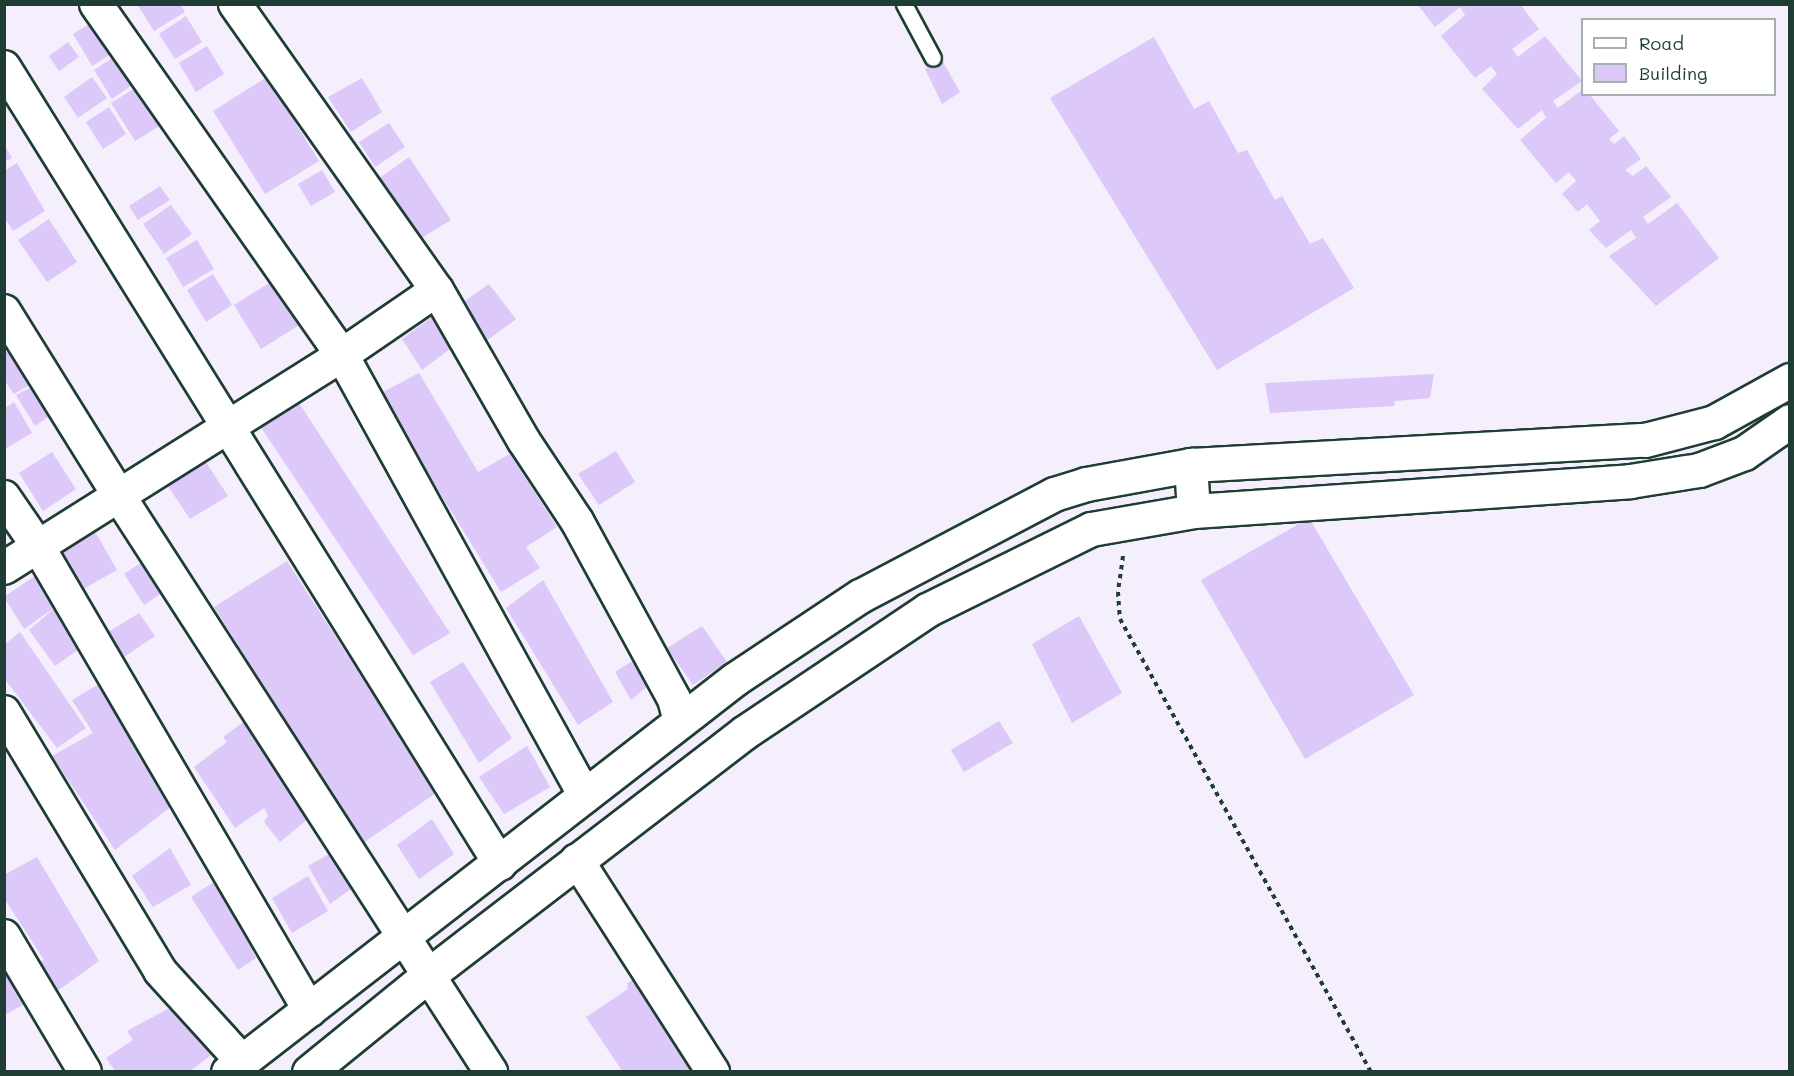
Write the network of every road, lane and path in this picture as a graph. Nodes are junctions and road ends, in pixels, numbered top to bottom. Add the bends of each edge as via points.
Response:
1 (96, 4) edge
2 (235, 4) edge
3 (904, 4) edge
4 (933, 58) dead end
5 (4, 67) edge
6 (437, 290) junction
7 (4, 311) edge
8 (342, 355) junction
9 (1790, 380) edge
10 (1790, 421) edge
11 (228, 425) junction
12 (1191, 465) junction
13 (119, 496) junction
14 (4, 497) edge
15 (1194, 510) junction
16 (1128, 522) junction
17 (39, 548) junction
18 (4, 568) edge
19 (4, 712) edge
20 (680, 721) junction
21 (585, 796) junction
22 (577, 860) junction
23 (500, 864) junction
24 (4, 936) edge
25 (403, 936) junction
26 (430, 973) junction
27 (310, 1011) junction
28 (234, 1066) edge
29 (85, 1071) edge
30 (309, 1071) edge
31 (491, 1071) edge
32 (714, 1071) edge
33 (1371, 1071) edge

1 - 8 street
2 - 6 street
3 - 4 lane
5 - 11 street
6 - 8 street
6 - 20 street via 524,441 588,541 674,699
7 - 13 street
8 - 11 street
8 - 21 street
9 - 12 street via 1714,422 1645,440
10 - 15 street via 1744,453 1699,470 1630,481
11 - 13 street
11 - 23 street
12 - 15 street
12 - 20 street via 1086,484 1054,494 860,596
13 - 17 street
13 - 25 street
14 - 17 street
15 - 16 street
16 - 22 street via 1090,529 927,610 745,732
16 - 33 path via 1118,592 1120,619
17 - 18 street
17 - 27 street
19 - 28 street via 160,971
20 - 21 street
21 - 23 street
22 - 26 street
22 - 32 street
23 - 25 street
24 - 29 street
25 - 26 street
25 - 27 street
26 - 30 street
26 - 31 street
27 - 28 street

